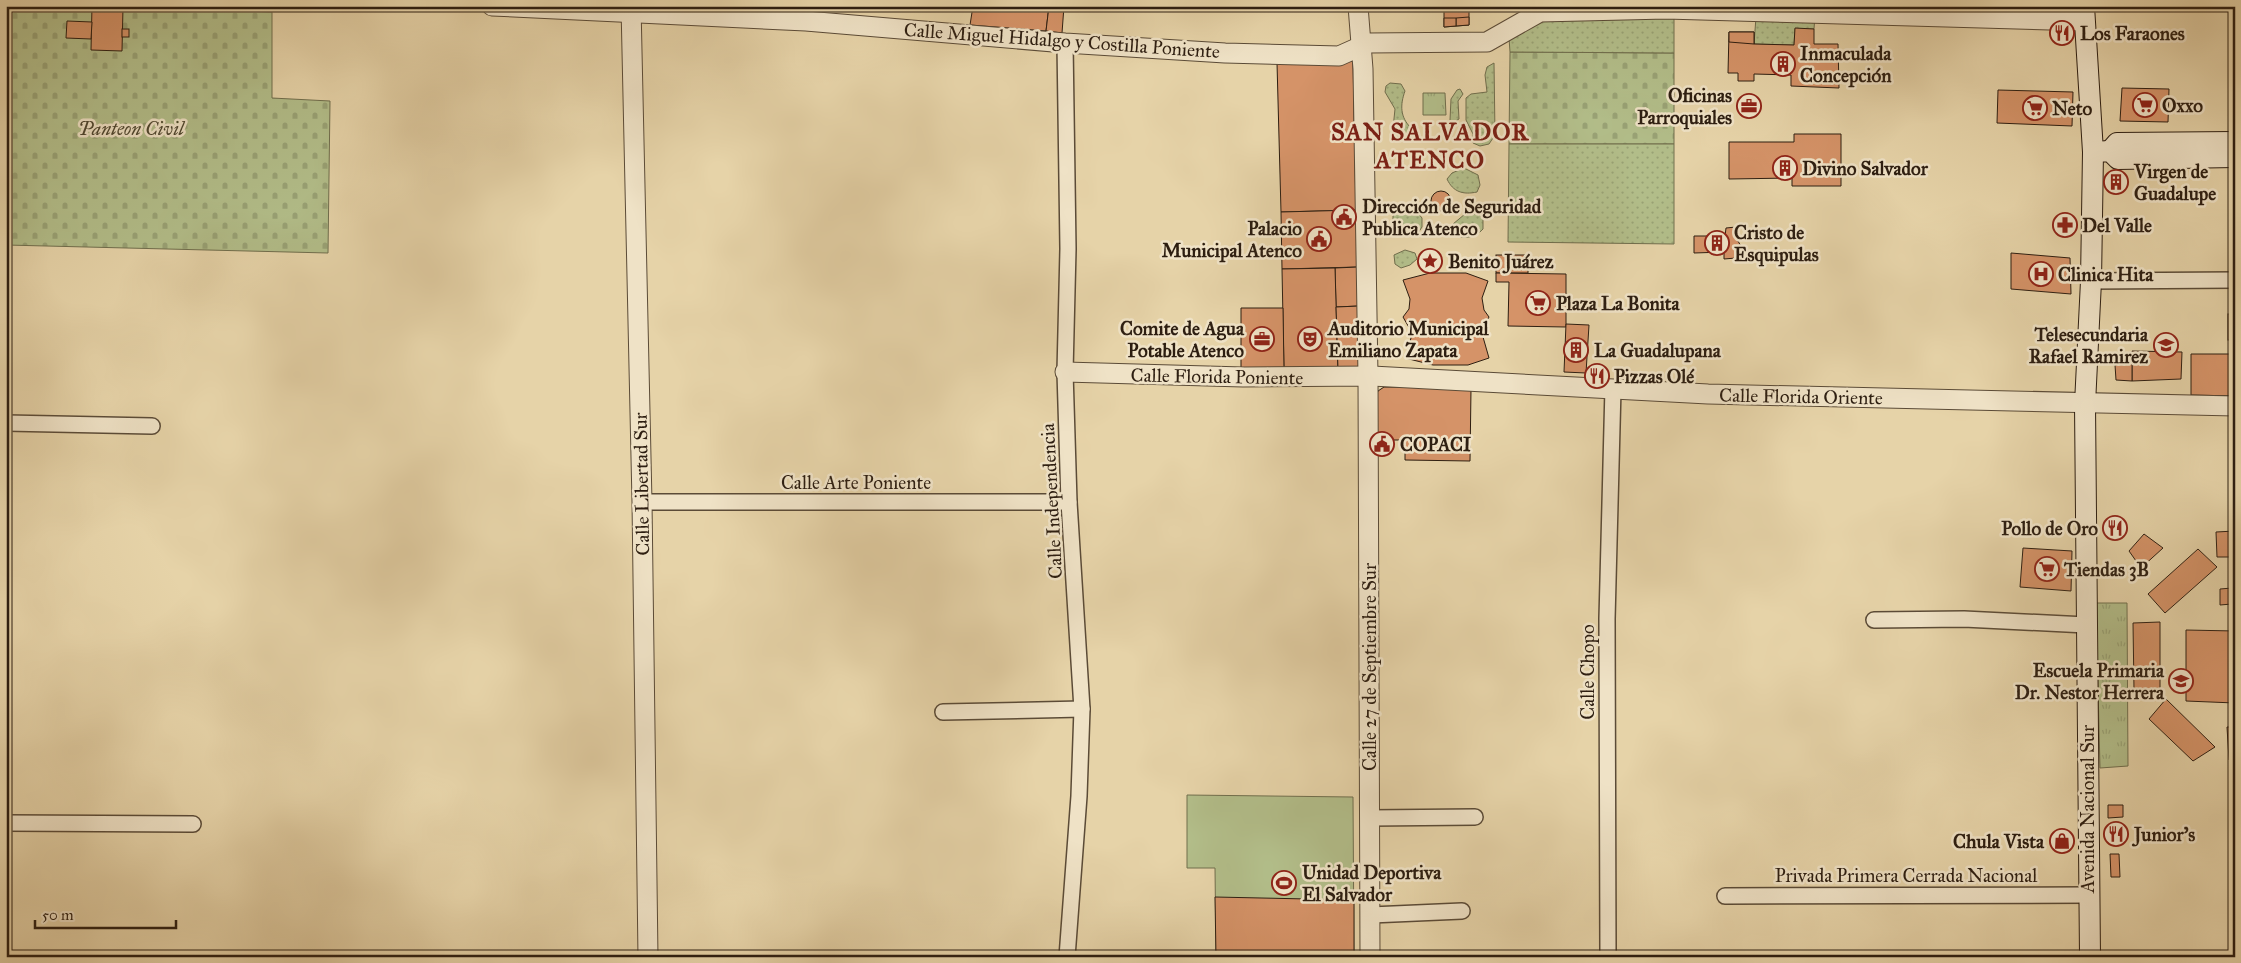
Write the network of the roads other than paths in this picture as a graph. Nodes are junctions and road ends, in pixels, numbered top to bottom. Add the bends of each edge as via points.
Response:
1 (492, 6) edge
2 (1358, 6) edge
3 (631, 9) edge
4 (2084, 14) edge
5 (1065, 42) junction
6 (1360, 45) junction
7 (2235, 142) edge
8 (2101, 152) junction
9 (2235, 157) edge
10 (2235, 280) edge
11 (2091, 281) junction
12 (1065, 372) junction
13 (1368, 376) junction
14 (1613, 388) junction
15 (2085, 404) junction
16 (2235, 406) edge
17 (6, 423) edge
18 (152, 426) dead end
19 (642, 502) junction
20 (1069, 502) junction
21 (1874, 620) dead end
22 (2086, 625) junction
23 (1082, 709) junction
24 (943, 712) dead end
25 (1475, 817) dead end
26 (1370, 818) junction
27 (6, 823) edge
28 (193, 824) dead end
29 (2088, 895) junction
30 (1725, 896) dead end
31 (1462, 911) dead end
32 (1370, 915) junction
33 (648, 957) edge
34 (1067, 957) edge
35 (1370, 957) edge
36 (1608, 957) edge
37 (2090, 957) edge

1 - 3 street, Calle Miguel Hidalgo y Costilla Poniente
2 - 6 street, Calle 27 de Septiembre Sur
3 - 5 street, Calle Miguel Hidalgo y Costilla Poniente
3 - 19 street, Calle Libertad Sur
4 - 6 street via 1666,9 1540,12 1487,42
4 - 8 main road, Avenida Nacional Sur
5 - 6 street, Calle Miguel Hidalgo y Costilla Poniente via 1225,53 1340,56
5 - 12 street, Calle Independencia via 1068,249
6 - 13 street, Calle 27 de Septiembre Sur
7 - 8 main road via 2117,142
8 - 9 main road via 2118,160
8 - 11 main road, Avenida Nacional Sur
10 - 11 street
11 - 15 main road, Avenida Nacional Sur
12 - 13 street, Calle Florida Poniente via 1243,377
12 - 20 street, Calle Independencia
13 - 14 street, Calle Florida Oriente
13 - 26 street, Calle 27 de Septiembre Sur
14 - 15 street, Calle Florida Oriente via 1708,394
14 - 36 street, Calle Chopo via 1607,610
15 - 16 street, Calle Florida Oriente
15 - 22 main road, Avenida Nacional Sur
17 - 18 street
19 - 20 street, Calle Arte Poniente
19 - 33 street, Calle Libertad Sur
20 - 23 street, Calle Independencia
21 - 22 street via 1964,619
22 - 29 main road, Avenida Nacional Sur
23 - 24 street
23 - 34 street, Calle Independencia
25 - 26 street
26 - 32 street, Calle 27 de Septiembre Sur
27 - 28 street
29 - 30 street, Privada Primera Cerrada Nacional
29 - 37 main road, Avenida Nacional Sur
31 - 32 street
32 - 35 street, Calle 27 de Septiembre Sur

